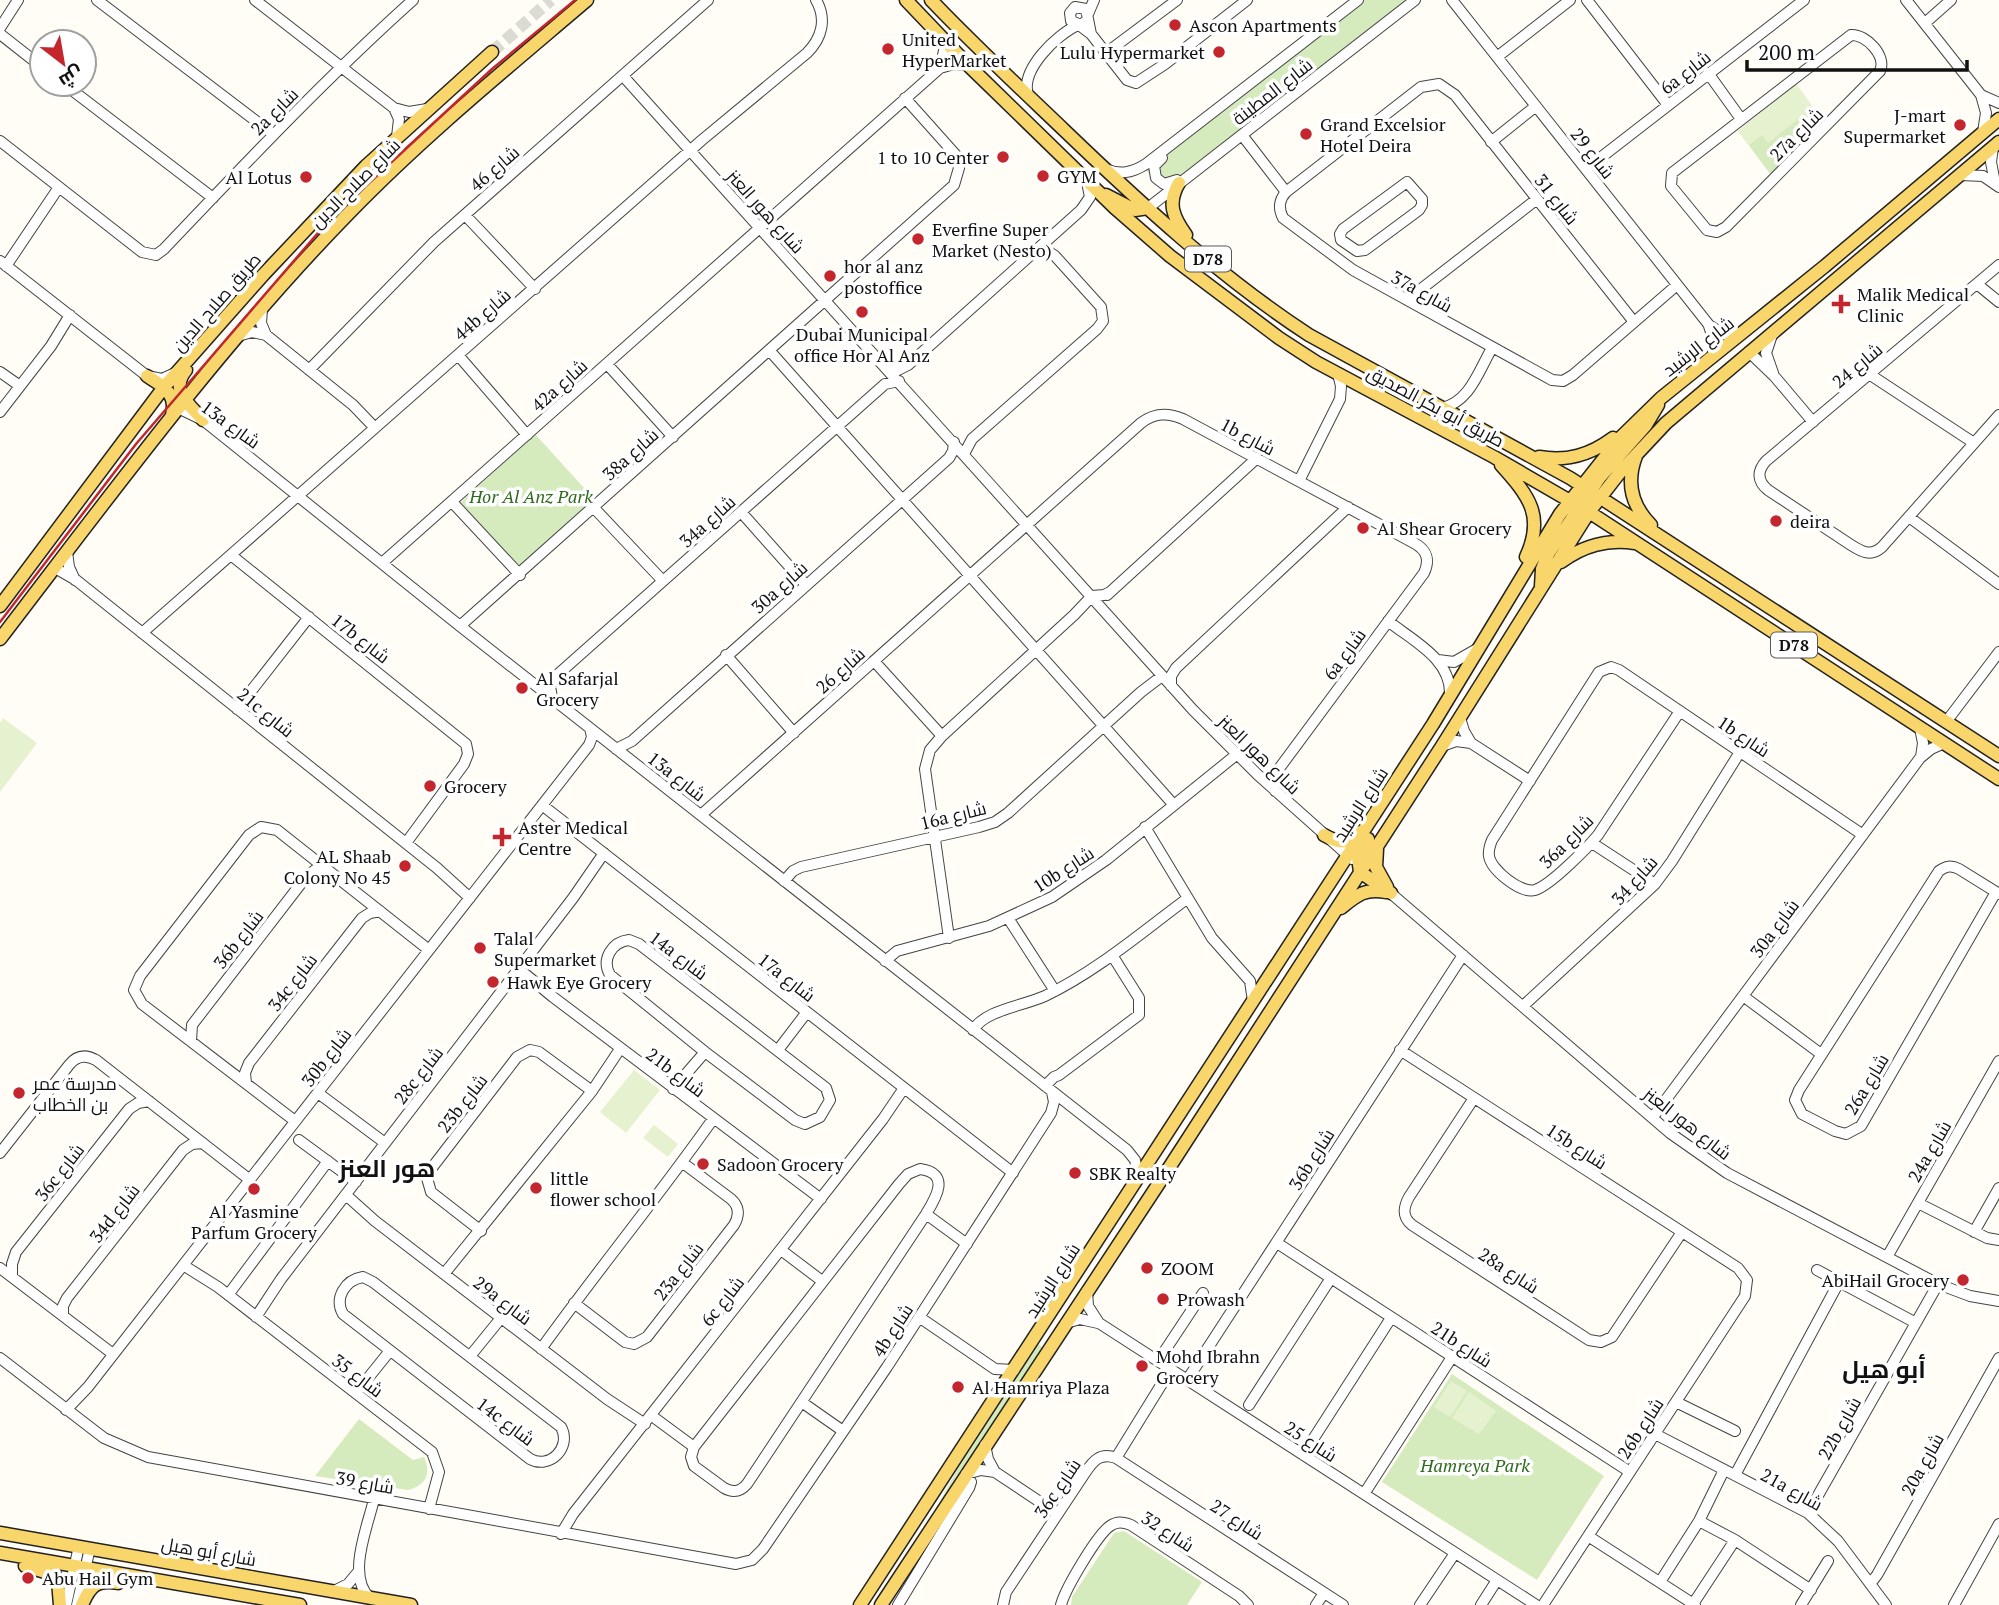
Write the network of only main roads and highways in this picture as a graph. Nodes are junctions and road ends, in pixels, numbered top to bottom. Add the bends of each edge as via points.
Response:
1 (587, 0) edge
2 (906, 0) edge
3 (921, 0) edge
4 (931, 0) edge
5 (949, 19) junction
6 (492, 52) tunnel mouth
7 (1999, 119) edge
8 (1996, 145) edge
9 (1179, 183) road end
10 (1099, 194) junction
11 (1147, 208) junction
12 (1199, 252) junction
13 (1825, 266) junction
14 (239, 301) junction
15 (1749, 352) junction
16 (147, 376) road end
17 (164, 387) junction
18 (1661, 398) junction
19 (178, 408) junction
20 (203, 420) road end
21 (1637, 421) junction
22 (121, 444) junction
23 (148, 446) junction
24 (1643, 446) junction
25 (1531, 456) junction
26 (1494, 457) junction
27 (151, 460) dead end
28 (1590, 491) junction
29 (1579, 506) junction
30 (1666, 541) junction
31 (1637, 543) junction
32 (55, 568) junction
33 (1550, 572) junction
34 (1541, 587) junction
35 (0, 606) edge
36 (1498, 615) junction
37 (0, 639) edge
38 (1433, 724) junction
39 (1999, 756) edge
40 (1999, 779) edge
41 (1379, 807) junction
42 (1324, 835) road end
43 (1378, 843) junction
44 (1357, 865) junction
45 (1391, 893) junction
46 (1330, 918) junction
47 (1291, 980) junction
48 (0, 1533) edge
49 (4, 1554) edge
50 (145, 1579) junction
51 (889, 1598) edge
52 (60, 1605) edge
53 (82, 1605) edge
54 (300, 1605) edge
55 (411, 1605) edge
56 (860, 1605) edge
57 (881, 1605) edge

1 - 19 main road, شارع صلاح الدين via 403,160 327,236
2 - 10 main road, طريق أبو بكر الصديق / D78
3 - 5 main road
4 - 5 main road, طريق أبو بكر الصديق / D78
5 - 11 main road, طريق أبو بكر الصديق / D78
6 - 14 main road, طريق صلاح الدين via 322,210
7 - 13 main road, شارع الرشيد
8 - 15 main road, شارع الرشيد
9 - 12 main road via 1172,199 1173,216
10 - 11 main road via 1135,210
10 - 26 main road, طريق أبو بكر الصديق / D78 via 1213,291 1297,350
11 - 12 main road, طريق أبو بكر الصديق / D78
12 - 25 main road, طريق أبو بكر الصديق / D78 via 1309,335
13 - 15 main road via 1754,332
13 - 18 main road, شارع الرشيد
14 - 17 main road, طريق صلاح الدين
14 - 19 main road via 232,317 181,376
15 - 24 main road, شارع الرشيد
16 - 17 main road
17 - 19 main road
17 - 22 main road, طريق صلاح الدين
18 - 21 main road, شارع الرشيد
18 - 28 main road via 1646,425
19 - 20 main road
19 - 23 main road
21 - 25 main road via 1588,453 1566,458
21 - 28 main road, شارع الرشيد
22 - 32 main road via 114,467 49,552 48,561
22 - 35 main road, طريق صلاح الدين
23 - 27 main road
23 - 32 main road
24 - 28 main road, شارع الرشيد
24 - 30 main road via 1633,466 1631,488 1639,511
25 - 28 main road, طريق أبو بكر الصديق / D78
26 - 29 main road, طريق أبو بكر الصديق / D78
26 - 36 main road via 1527,495 1535,524 1532,544
28 - 29 main road, شارع الرشيد
28 - 29 main road, شارع الرشيد
28 - 30 main road, طريق أبو بكر الصديق / D78
29 - 31 main road, طريق أبو بكر الصديق / D78
29 - 33 main road, شارع الرشيد
29 - 34 main road via 1544,561
29 - 36 main road, شارع الرشيد
30 - 39 main road, طريق أبو بكر الصديق / D78
31 - 33 main road via 1596,544 1571,554
31 - 40 main road, طريق أبو بكر الصديق / D78
32 - 37 main road
33 - 34 main road, شارع الرشيد
34 - 43 main road, شارع الرشيد
36 - 38 main road, شارع الرشيد
38 - 41 main road, شارع الرشيد
38 - 44 main road
41 - 42 main road via 1351,840 1336,842
41 - 44 main road, شارع الرشيد
43 - 44 main road, شارع الرشيد
43 - 45 main road via 1376,867
44 - 45 main road
44 - 46 main road, شارع الرشيد
44 - 47 main road via 1304,945
44 - 56 main road, شارع الرشيد via 1273,971
45 - 46 main road via 1364,891
46 - 47 main road, شارع الرشيد
47 - 51 main road, شارع الرشيد
48 - 55 main road, شارع أبو هيل
49 - 50 main road
49 - 52 main road via 21,1565 55,1575
50 - 53 main road via 131,1584 98,1583
50 - 54 main road
51 - 57 main road, شارع الرشيد

